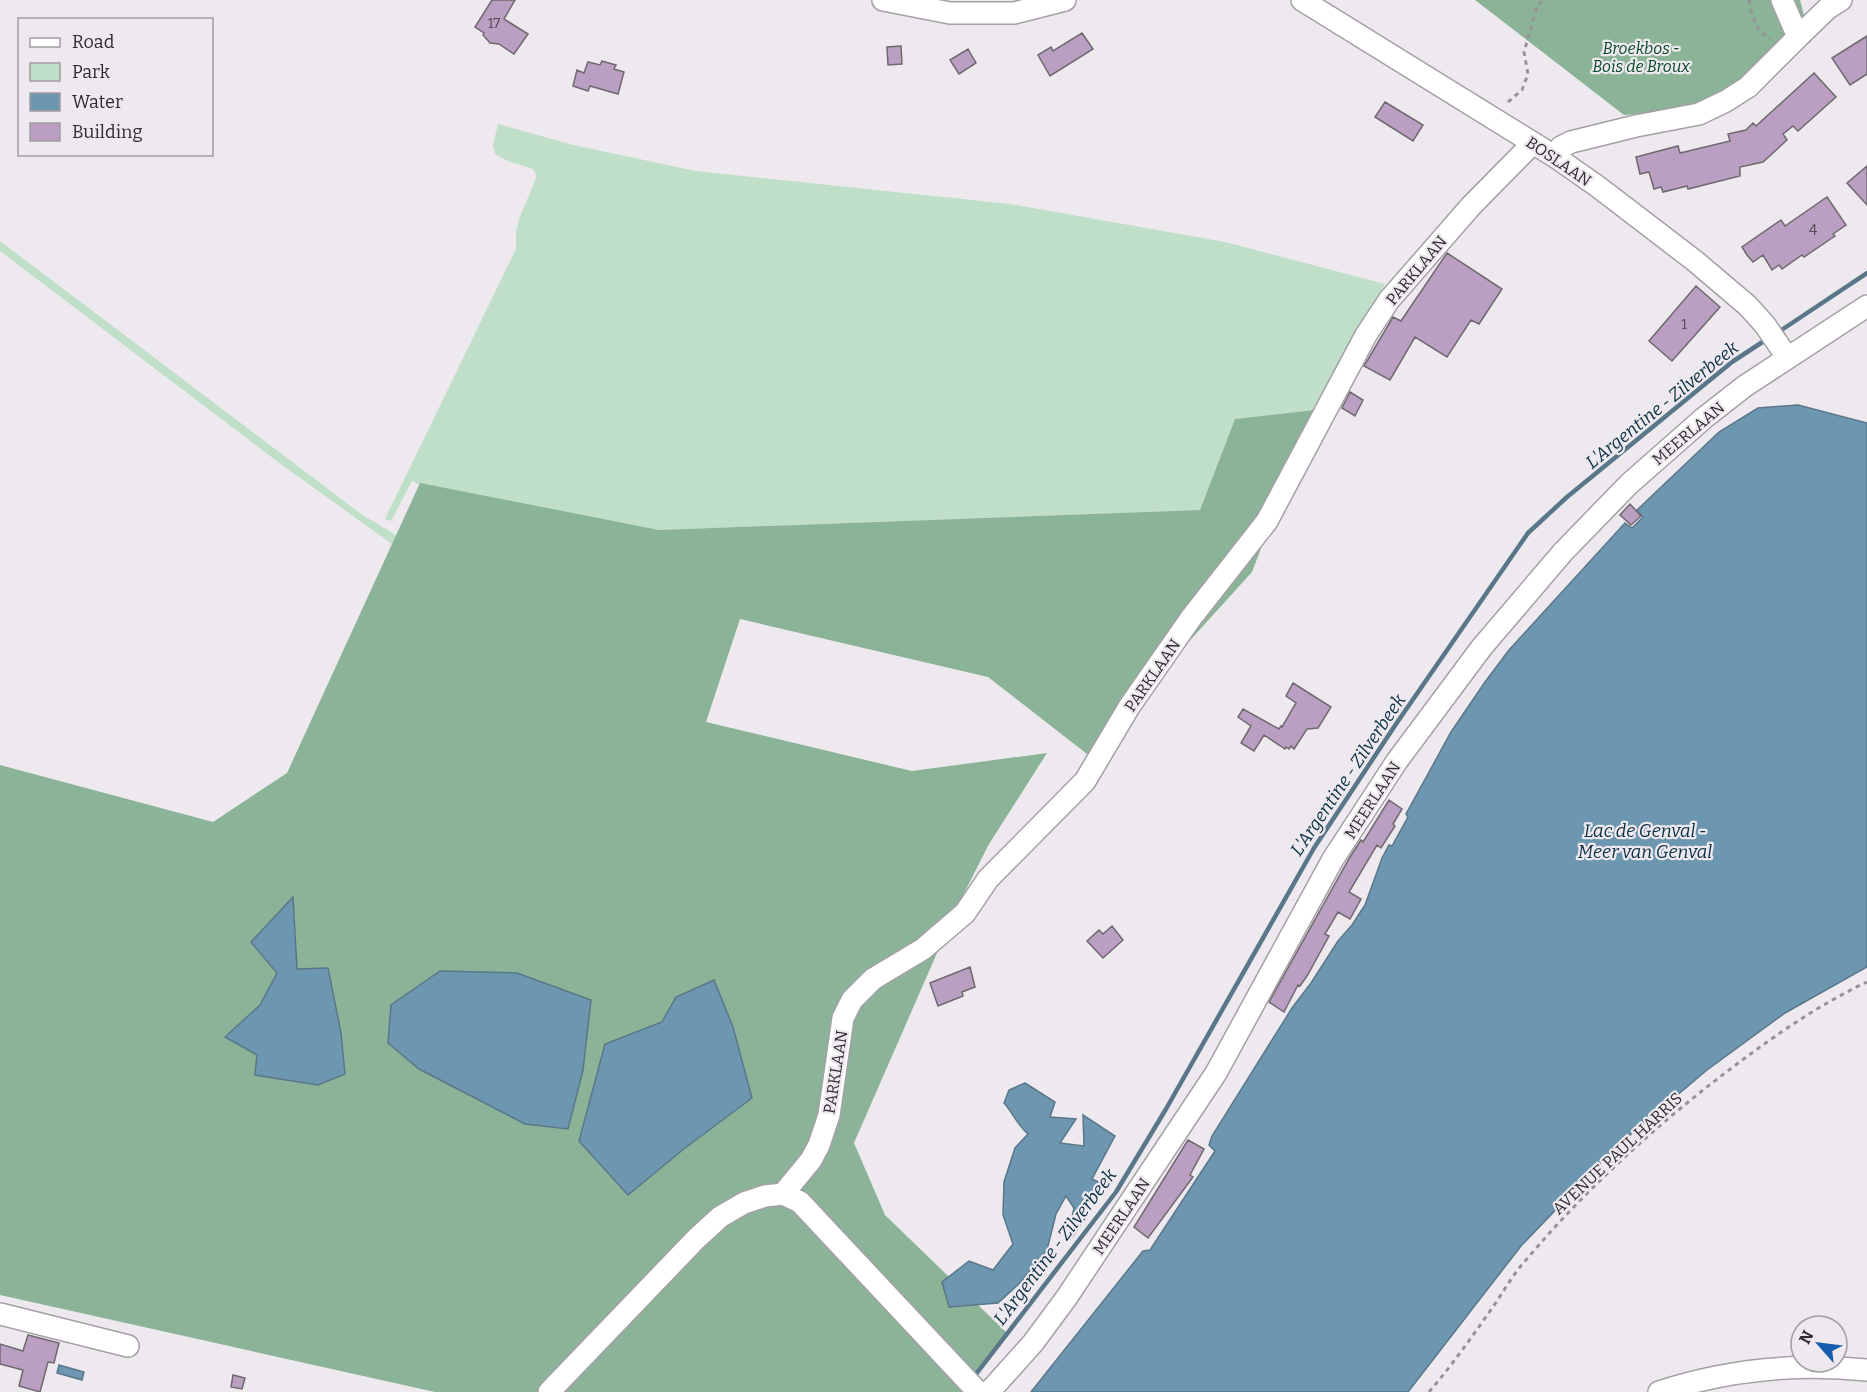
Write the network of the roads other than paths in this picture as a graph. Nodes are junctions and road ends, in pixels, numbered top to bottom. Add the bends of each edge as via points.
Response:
1 (884, 0) edge
2 (1065, 0) edge
3 (1302, 0) edge
4 (1782, 0) edge
5 (1842, 0) edge
6 (1796, 33) junction
7 (1533, 143) junction
8 (1554, 156) junction
9 (1864, 313) edge
10 (1783, 350) junction
11 (783, 1194) junction
12 (0, 1314) edge
13 (128, 1346) dead end
14 (1867, 1370) edge
15 (973, 1387) edge
16 (549, 1392) edge
17 (989, 1392) edge
18 (1659, 1392) edge

1 - 2 street via 950,12 1014,13
3 - 7 street, BOSLAAN
4 - 6 street
5 - 6 street
6 - 8 street via 1748,87 1725,101 1699,114 1570,142
7 - 8 street, BOSLAAN
7 - 11 street, PARKLAAN via 1471,206 1389,300 1366,335 1267,521 1191,618 1129,707 1085,781 988,879 965,913 923,949 873,979 852,1000 843,1018 826,1125 811,1160
8 - 10 street, BOSLAAN via 1695,261 1748,306
9 - 10 street, MEERLAAN
10 - 17 street, MEERLAAN via 1629,484 1563,552 1482,647 1397,761 1333,859 1203,1093 1067,1298
11 - 15 street via 800,1202
11 - 16 street via 744,1203 720,1217
12 - 13 street
14 - 18 street via 1762,1369

